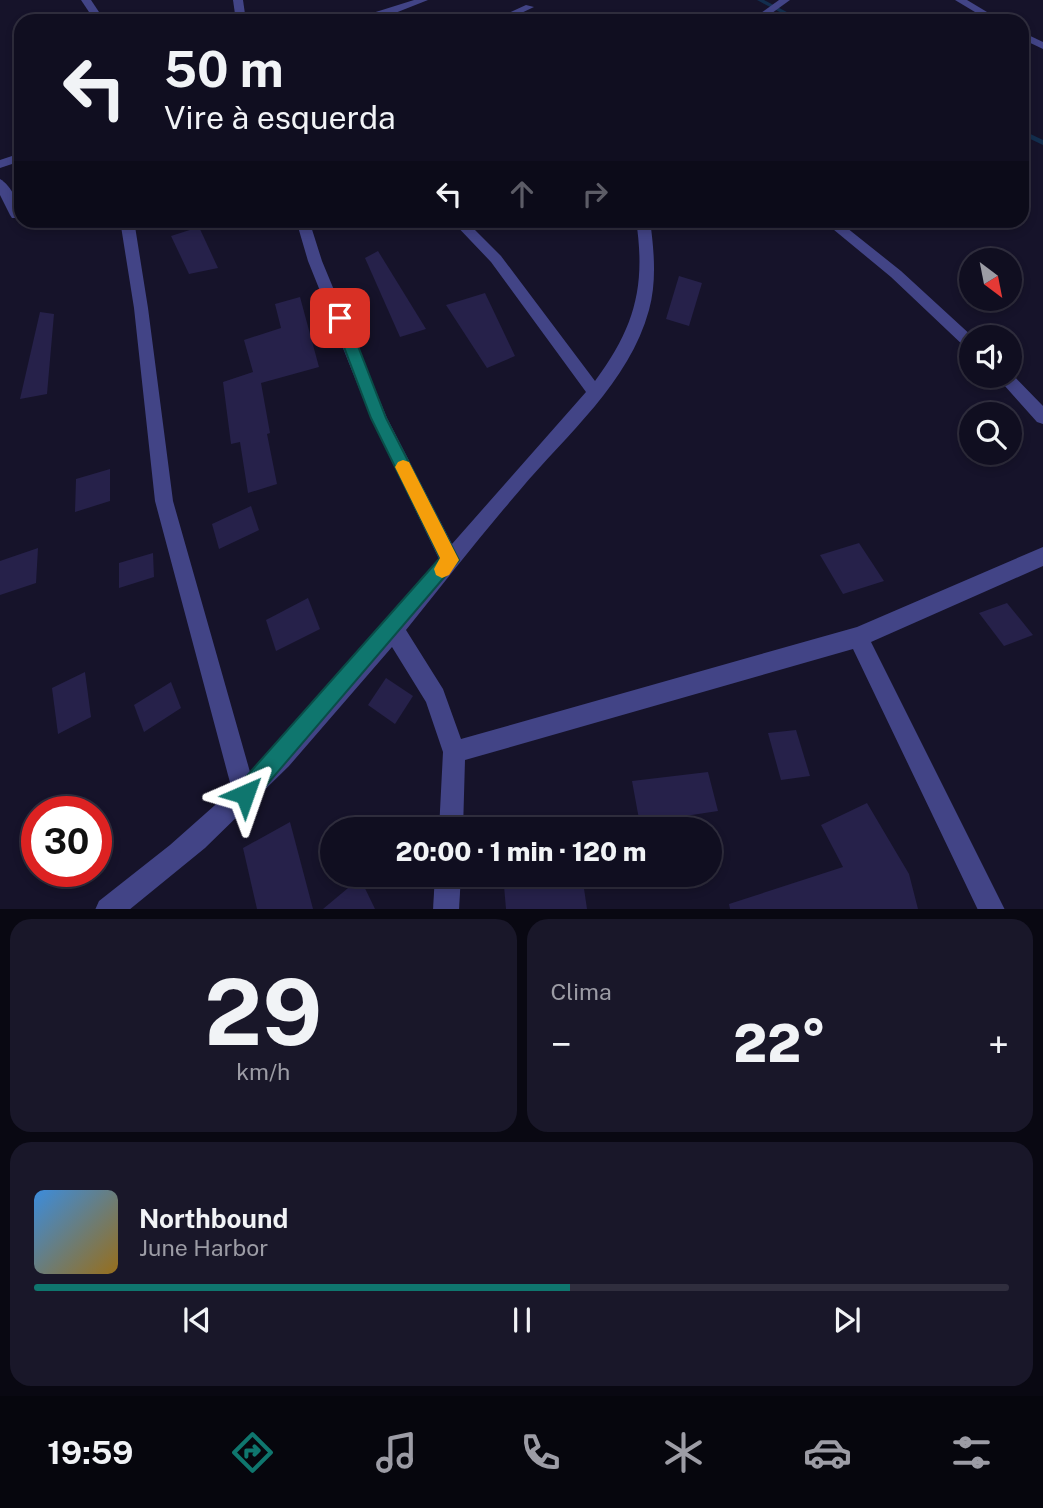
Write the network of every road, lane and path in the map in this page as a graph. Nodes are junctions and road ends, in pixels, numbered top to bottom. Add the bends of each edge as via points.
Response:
1 (423, 0) edge
2 (785, 0) edge
3 (960, 0) edge
4 (529, 7) dead end
5 (385, 14) edge
6 (512, 14) edge
7 (765, 14) edge
8 (985, 14) edge
9 (0, 183) edge
10 (14, 207) edge
11 (128, 228) edge
12 (304, 228) edge
13 (465, 228) edge
14 (644, 228) edge
15 (838, 228) edge
16 (959, 333) edge
17 (1015, 388) edge
18 (596, 394) junction
19 (1043, 417) edge
20 (1043, 556) edge
21 (450, 560) junction
22 (393, 628) junction
23 (858, 637) junction
24 (454, 752) junction
25 (245, 794) junction
26 (452, 817) edge
27 (447, 887) edge
28 (108, 909) edge
29 (446, 909) edge
30 (992, 909) edge

1 - 5 street
2 - 7 street
3 - 8 street
4 - 6 street
9 - 10 street
11 - 25 street via 164,501
12 - 21 street via 379,418
13 - 18 street via 496,259
14 - 18 street via 649,257 638,322
15 - 16 street
17 - 19 street
18 - 21 street
20 - 23 street
21 - 22 street
22 - 24 street via 435,696
22 - 25 street
23 - 24 street
23 - 30 street
24 - 26 street
25 - 28 street via 164,867
27 - 29 street

